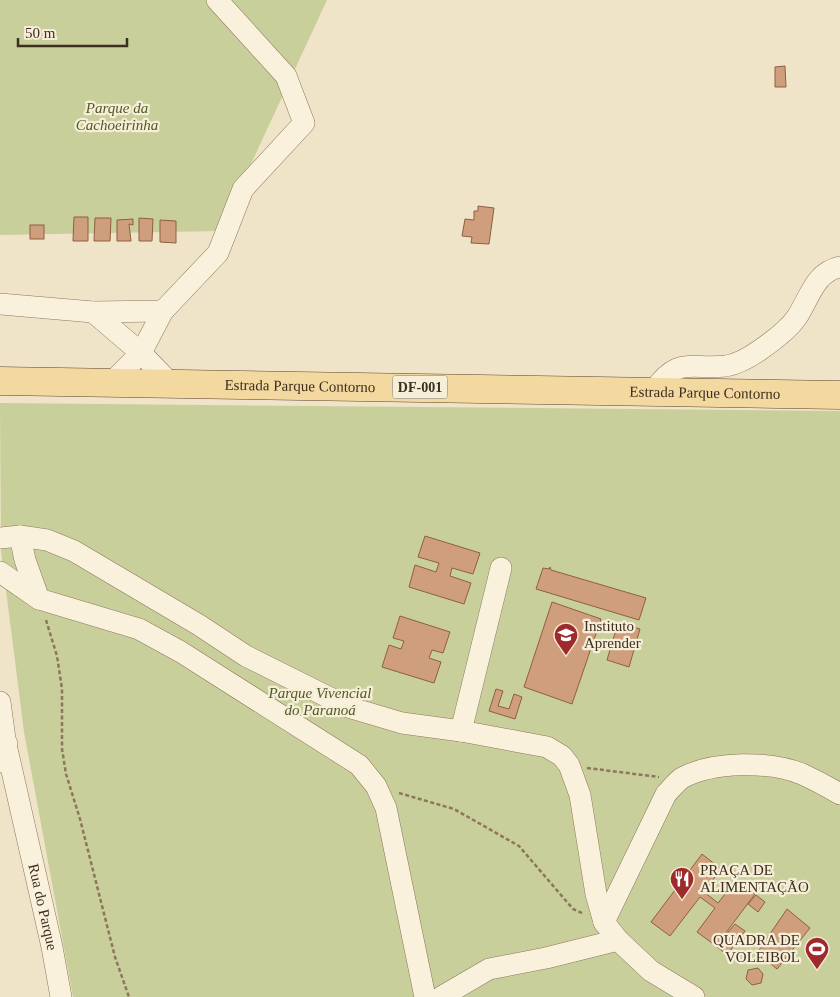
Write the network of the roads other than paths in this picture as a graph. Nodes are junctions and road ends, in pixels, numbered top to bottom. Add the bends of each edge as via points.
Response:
1 (217, 0) edge
2 (840, 267) edge
3 (0, 304) edge
4 (163, 311) junction
5 (93, 312) junction
6 (141, 353) junction
7 (0, 381) edge
8 (112, 382) junction
9 (170, 383) junction
10 (653, 392) junction
11 (840, 395) edge
12 (10, 537) edge
13 (501, 568) dead end
14 (0, 572) edge
15 (39, 599) junction
16 (0, 702) edge
17 (461, 731) junction
18 (3, 746) edge
19 (0, 791) edge
20 (840, 794) edge
21 (24, 818) junction
22 (604, 922) junction
23 (618, 940) junction
24 (61, 997) edge
25 (425, 997) edge
26 (442, 997) edge
27 (694, 997) edge

1 - 4 street via 286,76 304,123 243,189 218,253
2 - 10 street via 829,269 818,280 796,318 770,343 745,360 727,366 679,368 665,374
3 - 5 street
4 - 5 street
4 - 6 street
5 - 6 street
6 - 8 street
6 - 9 street
7 - 8 main road, Estrada Parque Contorno / DF-001
8 - 9 main road, Estrada Parque Contorno / DF-001
9 - 10 main road, Estrada Parque Contorno / DF-001
10 - 11 main road, Estrada Parque Contorno / DF-001
12 - 15 street via 25,560
12 - 17 street via 46,540 74,551 246,656 348,707 402,723
13 - 17 street
14 - 15 street
15 - 25 street via 139,630 181,652 359,765 376,786 386,808
16 - 18 street, Rua do Parque
17 - 22 street via 547,748 562,756 569,765 580,795 596,894
18 - 21 street, Rua do Parque
19 - 21 street, Rua do Parque
20 - 22 street via 802,774 780,767 756,765 698,770 680,779 666,794
21 - 24 street, Rua do Parque
22 - 23 street
23 - 26 street via 488,969
23 - 27 street via 651,971

